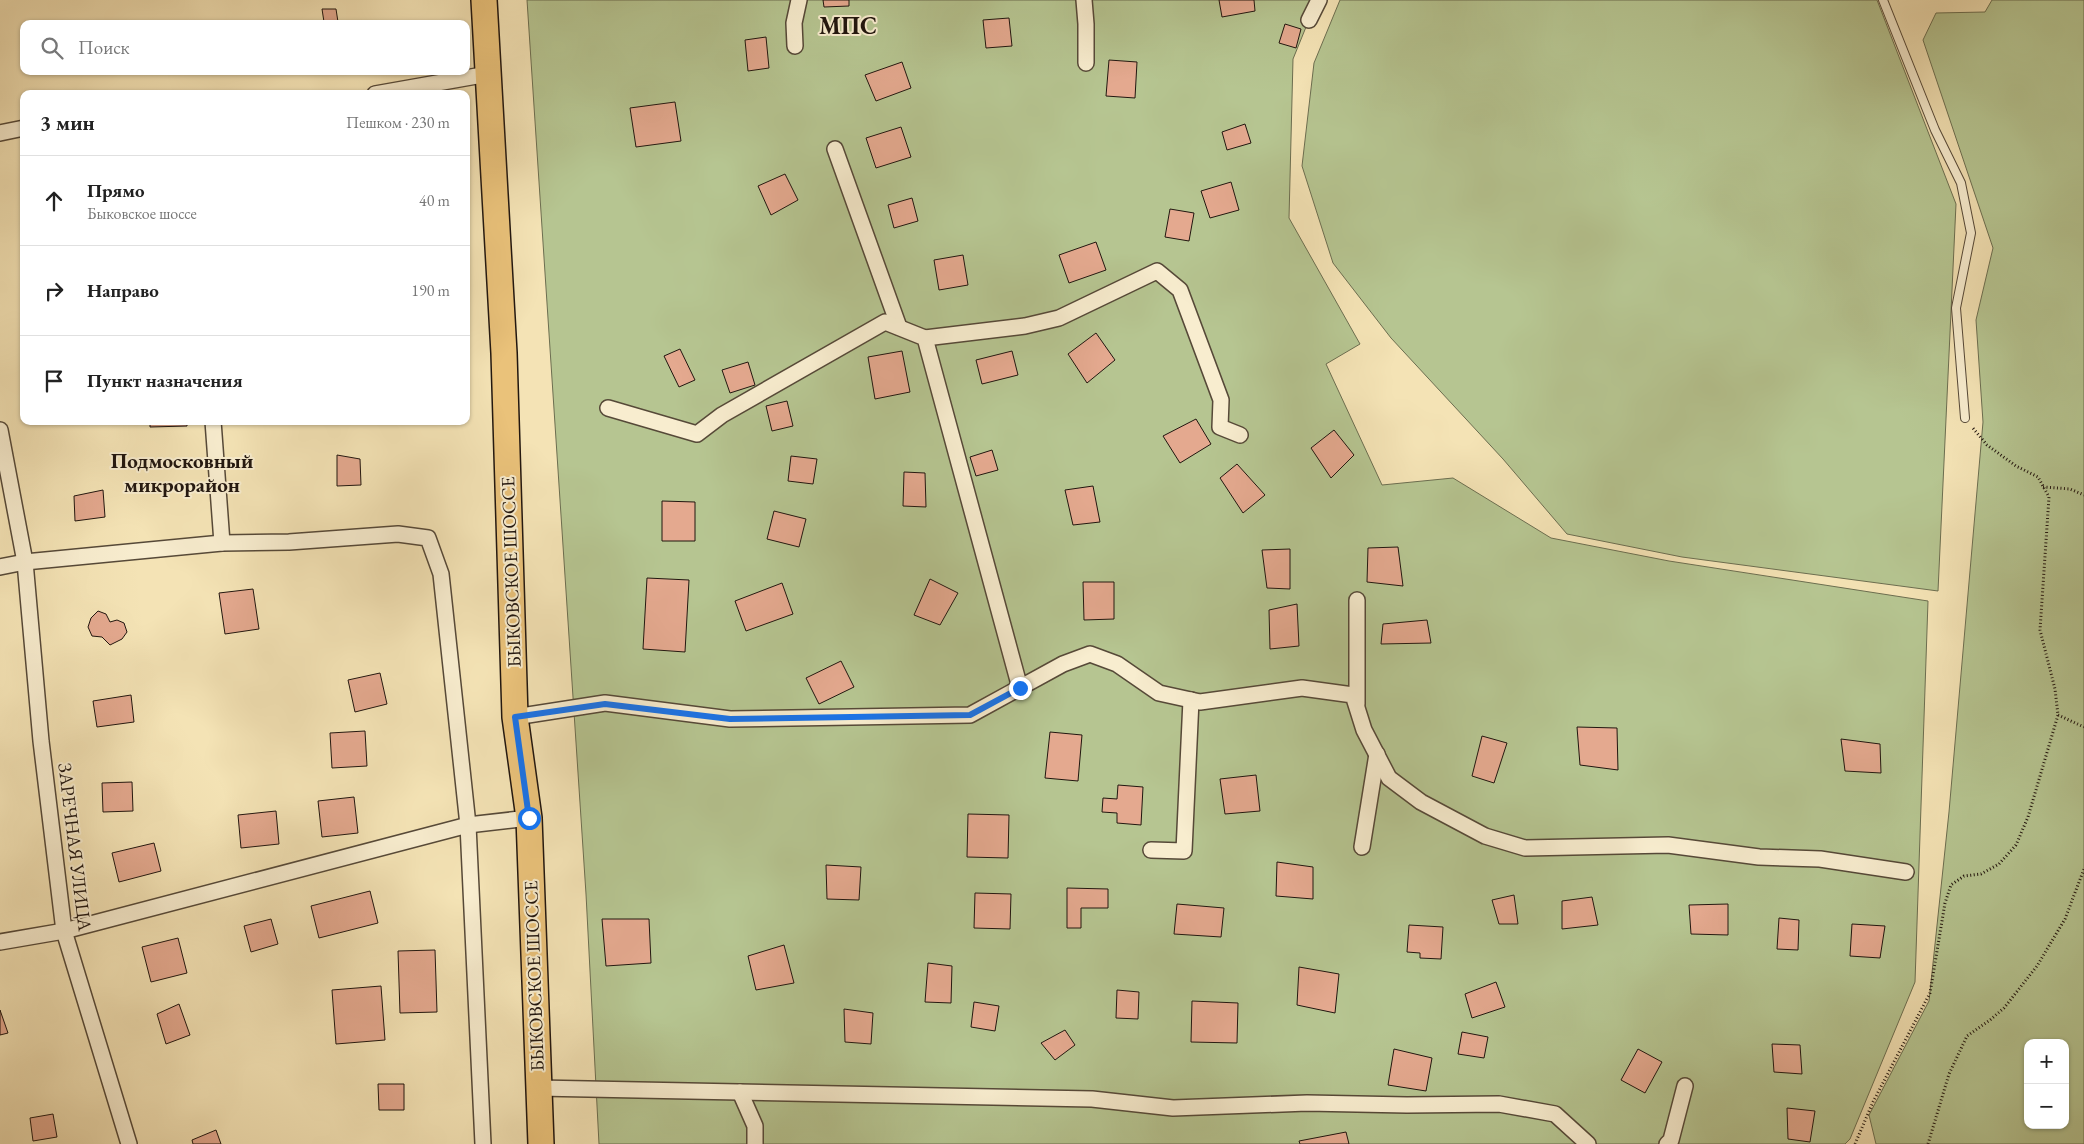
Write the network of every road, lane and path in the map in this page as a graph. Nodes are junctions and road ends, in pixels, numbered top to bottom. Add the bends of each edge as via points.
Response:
1 (484, 0) edge
2 (799, 0) edge
3 (1084, 0) edge
4 (1319, 0) edge
5 (1883, 0) edge
6 (1309, 20) dead end
7 (795, 46) dead end
8 (1086, 63) dead end
9 (488, 74) junction
10 (398, 90) edge
11 (20, 129) edge
12 (0, 133) edge
13 (835, 149) dead end
14 (899, 328) junction
15 (925, 338) junction
16 (608, 408) dead end
17 (1965, 418) joint
18 (213, 425) edge
19 (0, 430) edge
20 (1240, 435) dead end
21 (2044, 487) junction
22 (2084, 495) edge
23 (222, 543) junction
24 (25, 562) junction
25 (0, 567) edge
26 (1357, 600) dead end
27 (1020, 688) junction
28 (1191, 700) junction
29 (1357, 708) junction
30 (2058, 715) junction
31 (515, 717) junction
32 (2084, 727) edge
33 (1377, 754) junction
34 (529, 818) junction
35 (468, 825) junction
36 (1362, 847) dead end
37 (1150, 850) dead end
38 (2084, 870) edge
39 (1906, 872) dead end
40 (64, 931) junction
41 (0, 942) edge
42 (1685, 1086) dead end
43 (538, 1088) junction
44 (740, 1092) junction
45 (129, 1144) edge
46 (483, 1144) edge
47 (541, 1144) edge
48 (755, 1144) edge
49 (1588, 1144) edge
50 (1667, 1144) edge
51 (1855, 1144) edge
52 (1928, 1144) edge

1 - 9 main road, БЫКОВСКОЕ ШОССЕ
2 - 7 street via 794,22
3 - 8 street
4 - 6 street
5 - 17 lane via 1935,130 1961,183 1971,233 1956,308
9 - 10 street
9 - 31 main road, БЫКОВСКОЕ ШОССЕ via 504,353
11 - 12 street
13 - 14 street
14 - 15 street
14 - 16 street via 885,322 722,415 697,434
15 - 20 street via 1025,326 1059,318 1156,271 1180,290 1221,400 1220,427
15 - 27 street
17 - 21 path via 1987,445 2038,477
18 - 23 street
19 - 24 street, ЗАРЕЧНАЯ УЛИЦА
21 - 22 path via 2070,489
21 - 30 path via 2049,498 2040,630
23 - 24 street
23 - 35 street via 398,534 428,538 441,574
24 - 25 street
24 - 40 street, ЗАРЕЧНАЯ УЛИЦА via 41,741
26 - 29 street
27 - 28 street via 1090,654 1117,664 1159,693
27 - 31 street via 970,715 730,719 605,704
28 - 29 street via 1200,702 1302,688 1353,695
28 - 37 street via 1184,851
29 - 33 street
30 - 32 path
30 - 51 path via 2028,817 2016,845 1999,864 1982,874 1964,876 1951,885 1930,993 1873,1102
31 - 34 main road, БЫКОВСКОЕ ШОССЕ
33 - 36 street
33 - 39 street via 1389,778 1421,802 1485,836 1525,848 1668,845 1759,857 1820,859
34 - 35 street
34 - 43 main road, БЫКОВСКОЕ ШОССЕ
35 - 40 street
35 - 46 street
38 - 52 path via 2065,919 2036,966 2004,1008 1967,1036 1949,1074
40 - 41 street
40 - 45 street, ЗАРЕЧНАЯ УЛИЦА
42 - 50 street via 1671,1140
43 - 44 street
43 - 47 main road, БЫКОВСКОЕ ШОССЕ
44 - 48 street via 755,1126
44 - 49 street via 1092,1098 1172,1108 1307,1103 1499,1104 1555,1114

